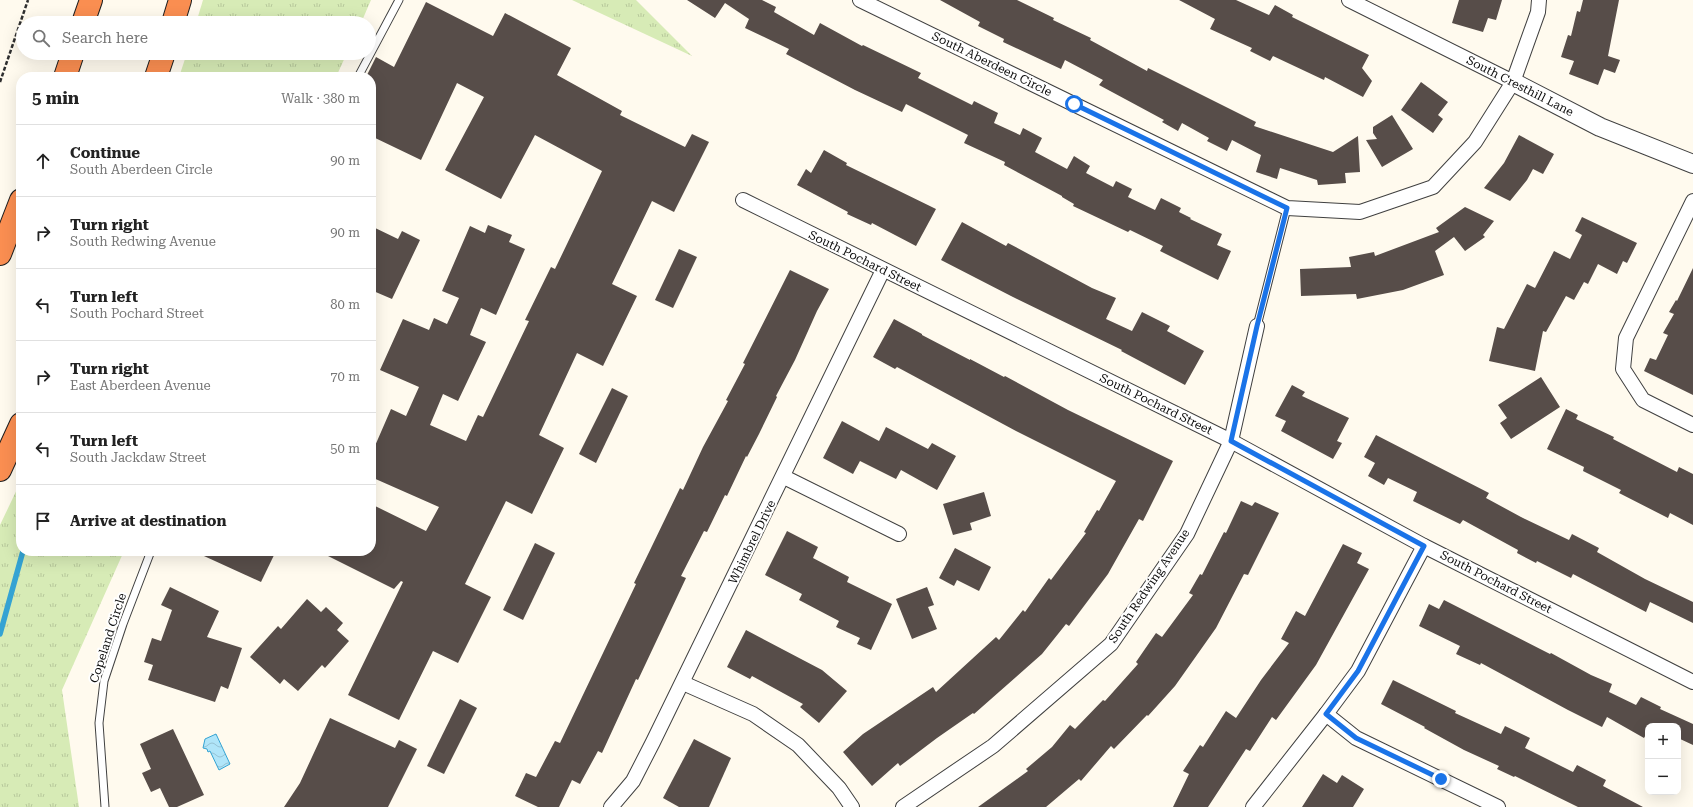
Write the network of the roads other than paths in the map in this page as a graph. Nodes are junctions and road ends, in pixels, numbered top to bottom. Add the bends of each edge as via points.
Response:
1 (91, 0) edge
2 (180, 0) edge
3 (399, 0) edge
4 (860, 0) edge
5 (1349, 0) edge
6 (1539, 0) edge
7 (85, 16) edge
8 (175, 16) edge
9 (376, 43) edge
10 (71, 60) edge
11 (162, 60) edge
12 (367, 60) edge
13 (67, 72) edge
14 (158, 72) edge
15 (361, 72) edge
16 (1512, 82) junction
17 (1693, 164) edge
18 (743, 200) dead end
19 (1693, 201) edge
20 (1287, 208) junction
21 (16, 213) edge
22 (0, 254) edge
23 (883, 270) junction
24 (1257, 326) joint
25 (1693, 425) edge
26 (16, 435) edge
27 (1231, 441) junction
28 (0, 470) edge
29 (784, 477) junction
30 (899, 534) dead end
31 (1424, 546) junction
32 (149, 556) edge
33 (1693, 682) edge
34 (683, 684) junction
35 (1326, 714) junction
36 (105, 807) edge
37 (611, 807) edge
38 (852, 807) edge
39 (902, 807) edge
40 (1253, 807) edge
41 (1498, 807) edge

1 - 7 highway
2 - 8 highway
3 - 9 lane
4 - 20 street, South Aberdeen Circle
5 - 16 street, South Cresthill Lane
6 - 16 street, South Aberdeen Circle via 1538,12
10 - 13 highway
11 - 14 highway
12 - 15 lane
16 - 17 street, South Cresthill Lane via 1600,126
16 - 20 street, South Aberdeen Circle via 1475,142 1433,187 1360,212
18 - 23 street, South Pochard Street
19 - 25 street via 1626,338 1623,369 1643,400
20 - 24 lane, South Redwing Avenue
21 - 22 highway
23 - 27 street, South Pochard Street
23 - 29 street, Whimbrel Drive
24 - 27 street, South Redwing Avenue
26 - 28 highway
27 - 31 street, South Pochard Street
27 - 39 street, South Redwing Avenue via 1186,534 1111,644 993,746
29 - 30 street
29 - 34 street, Whimbrel Drive
31 - 33 street, South Pochard Street
31 - 35 street via 1358,671
32 - 36 lane, Copeland Circle via 104,681 99,723
34 - 37 street, Whimbrel Drive via 633,781
34 - 38 street via 753,714 798,745 839,788
35 - 40 street
35 - 41 street via 1356,738

